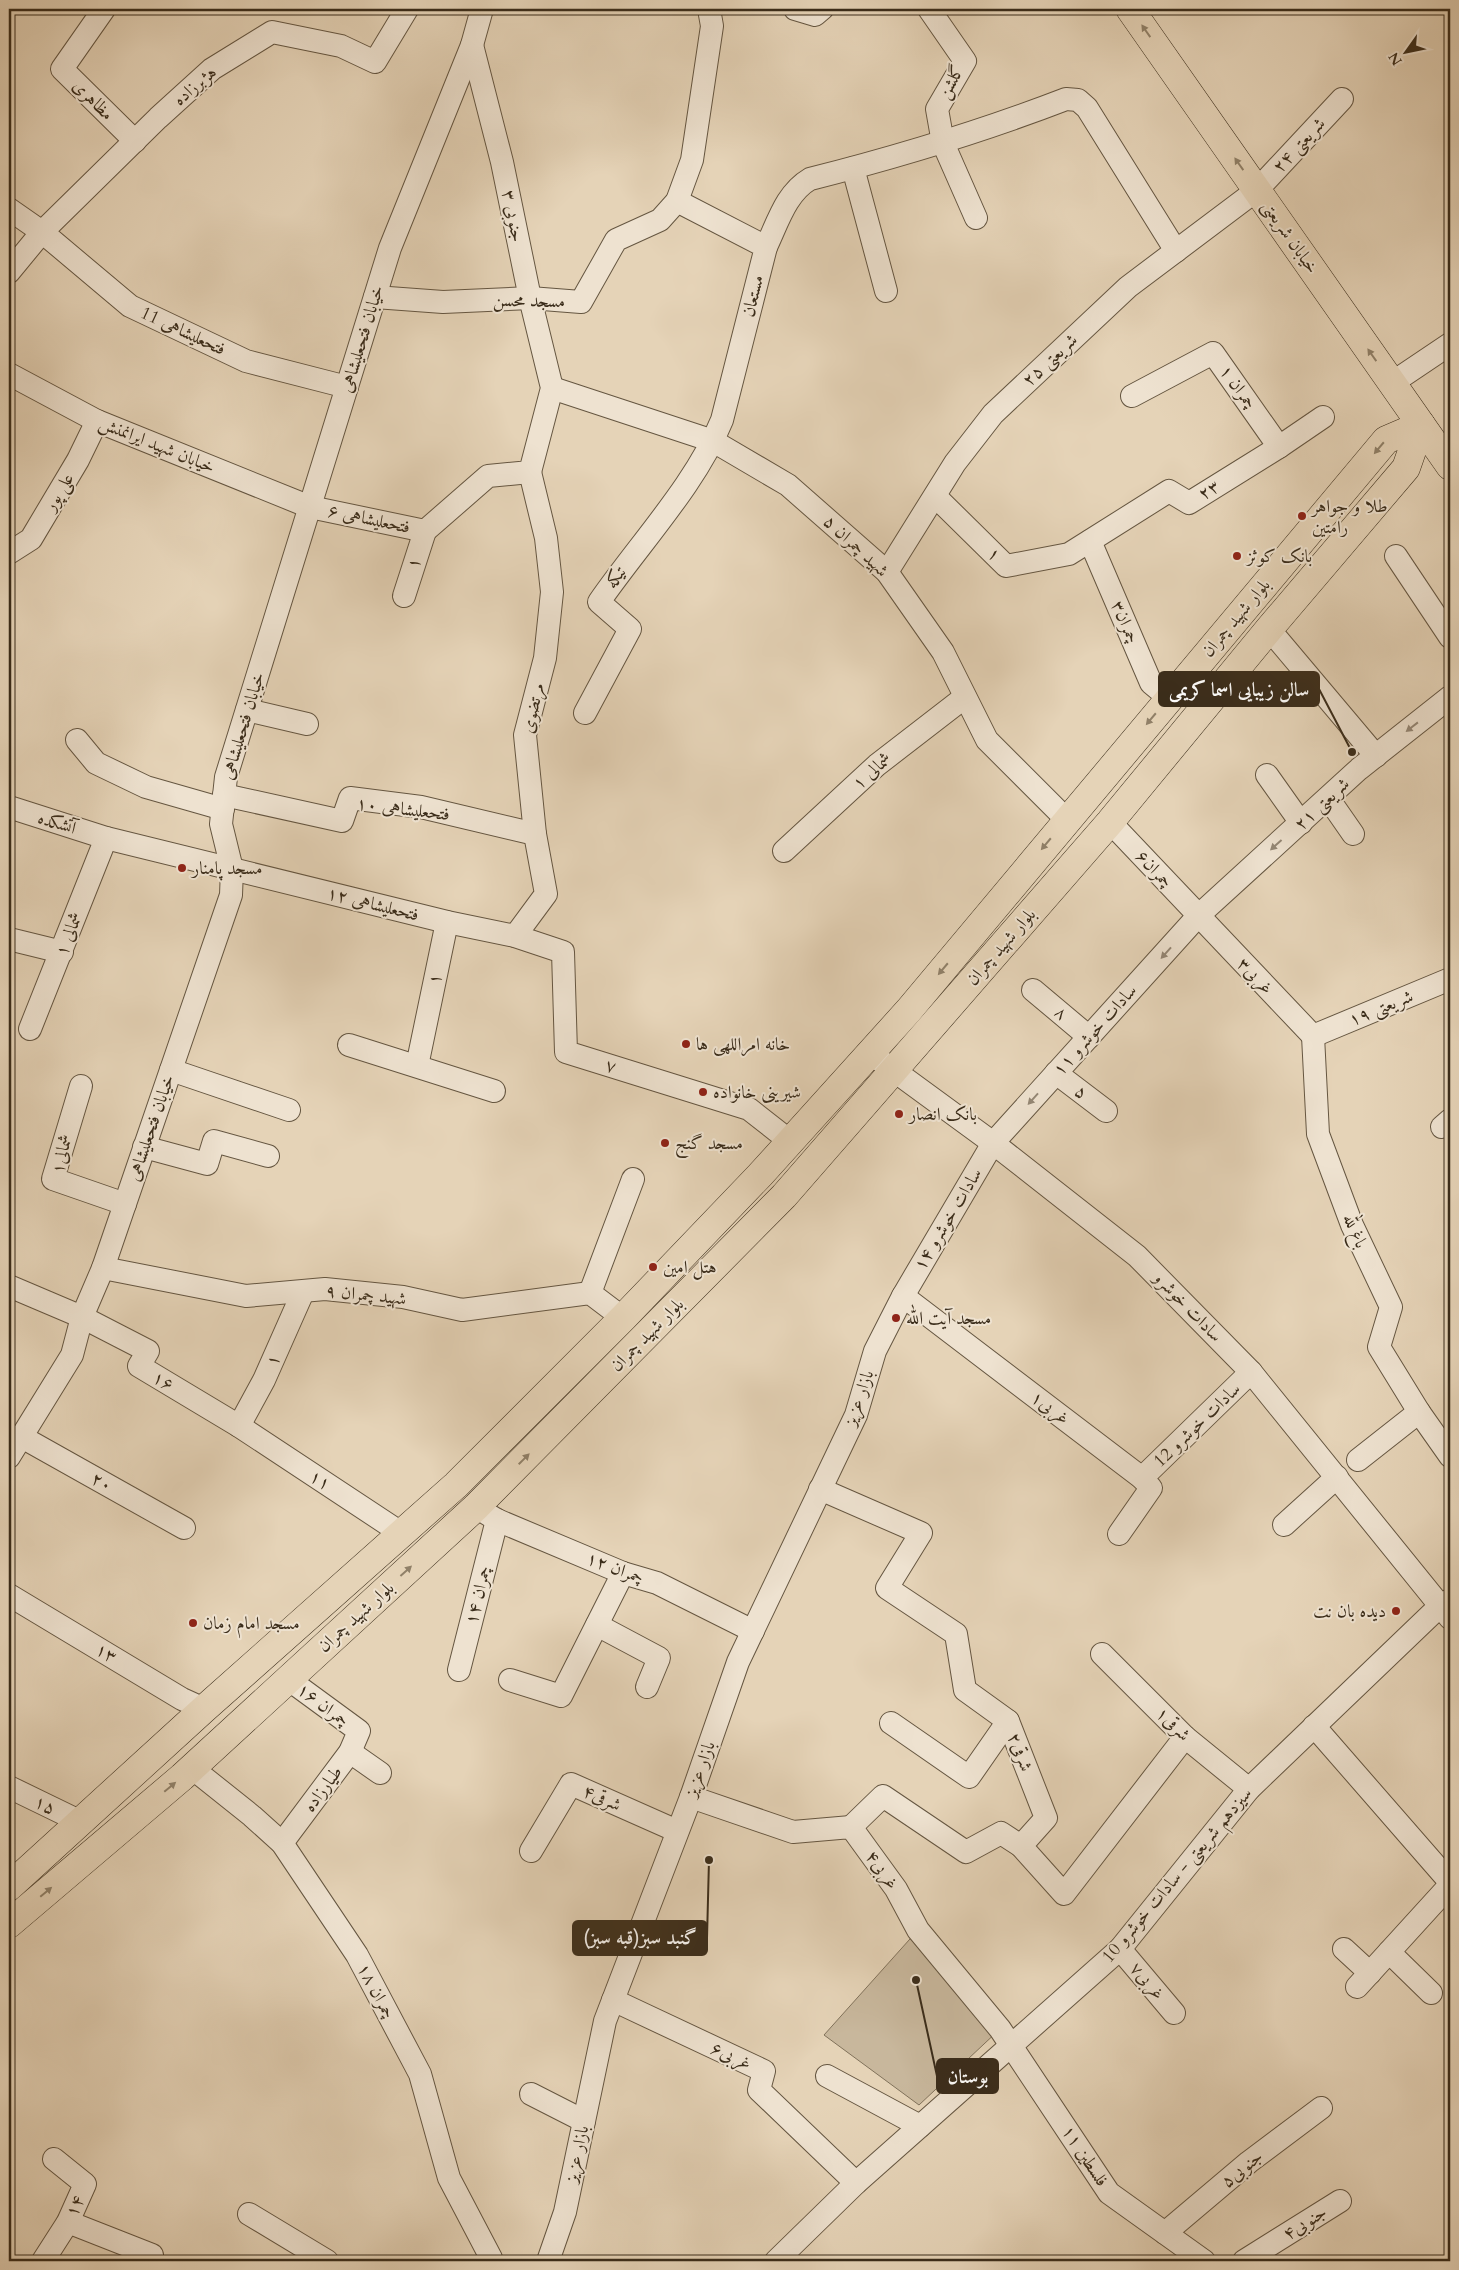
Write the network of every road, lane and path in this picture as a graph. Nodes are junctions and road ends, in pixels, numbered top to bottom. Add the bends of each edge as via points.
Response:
1 (104, 9) edge
2 (407, 9) edge
3 (482, 9) edge
4 (709, 9) edge
5 (795, 9) edge
6 (822, 9) edge
7 (929, 9) edge
8 (1130, 9) edge
9 (472, 45) junction
10 (1342, 100) dead end
11 (135, 141) junction
12 (943, 143) junction
13 (852, 168) junction
14 (1257, 190) junction
15 (677, 201) junction
16 (9, 209) edge
17 (976, 218) dead end
18 (42, 232) junction
19 (766, 247) junction
20 (1176, 251) junction
21 (9, 272) edge
22 (886, 291) dead end
23 (375, 297) junction
24 (530, 298) junction
25 (1450, 344) edge
26 (9, 374) edge
27 (1392, 383) junction
28 (347, 387) junction
29 (552, 388) junction
30 (1132, 396) dead end
31 (1323, 417) dead end
32 (97, 421) junction
33 (1421, 425) junction
34 (713, 441) junction
35 (1279, 447) junction
36 (1450, 466) edge
37 (530, 472) junction
38 (936, 496) junction
39 (310, 507) junction
40 (425, 531) junction
41 (1090, 540) junction
42 (9, 554) edge
43 (1069, 554) joint
44 (1396, 556) dead end
45 (887, 572) junction
46 (404, 596) dead end
47 (1233, 622) junction
48 (1262, 637) junction
49 (1450, 637) edge
50 (965, 697) junction
51 (1450, 697) edge
52 (1169, 698) junction
53 (247, 710) junction
54 (585, 713) dead end
55 (306, 724) dead end
56 (77, 740) dead end
57 (1376, 756) junction
58 (1267, 775) dead end
59 (1328, 798) junction
60 (223, 802) junction
61 (9, 807) edge
62 (1066, 820) junction
63 (1110, 822) junction
64 (1301, 823) junction
65 (535, 834) junction
66 (1353, 834) dead end
67 (106, 838) junction
68 (784, 851) dead end
69 (232, 869) junction
70 (1198, 916) junction
71 (447, 922) junction
72 (515, 936) junction
73 (9, 939) edge
74 (62, 952) junction
75 (1450, 979) edge
76 (1033, 990) dead end
77 (30, 1029) dead end
78 (1313, 1036) junction
79 (1089, 1037) junction
80 (349, 1045) dead end
81 (870, 1053) junction
82 (417, 1066) junction
83 (171, 1070) junction
84 (893, 1072) junction
85 (1056, 1074) junction
86 (81, 1086) dead end
87 (494, 1090) dead end
88 (290, 1110) dead end
89 (1106, 1110) dead end
90 (791, 1142) junction
91 (993, 1143) junction
92 (144, 1146) junction
93 (268, 1156) dead end
94 (633, 1179) dead end
95 (125, 1204) junction
96 (103, 1268) junction
97 (9, 1286) edge
98 (303, 1292) junction
99 (590, 1293) junction
100 (902, 1296) junction
101 (82, 1317) junction
102 (623, 1318) junction
103 (1251, 1372) junction
104 (1419, 1412) junction
105 (239, 1426) junction
106 (20, 1436) junction
107 (1447, 1442) edge
108 (9, 1458) edge
109 (1358, 1460) dead end
110 (1337, 1477) junction
111 (1142, 1478) junction
112 (456, 1485) junction
113 (820, 1489) junction
114 (487, 1514) junction
115 (1284, 1525) dead end
116 (184, 1528) dead end
117 (401, 1533) junction
118 (1119, 1534) dead end
119 (623, 1573) junction
120 (9, 1595) edge
121 (1447, 1608) edge
122 (597, 1624) junction
123 (753, 1631) junction
124 (1102, 1654) dead end
125 (459, 1670) dead end
126 (288, 1679) junction
127 (510, 1680) dead end
128 (647, 1687) dead end
129 (204, 1709) junction
130 (1008, 1721) junction
131 (891, 1723) dead end
132 (1314, 1726) junction
133 (359, 1732) joint
134 (1185, 1737) junction
135 (350, 1752) junction
136 (192, 1768) junction
137 (380, 1773) dead end
138 (9, 1787) edge
139 (1249, 1789) junction
140 (691, 1796) junction
141 (81, 1822) junction
142 (851, 1826) junction
143 (677, 1831) junction
144 (282, 1843) junction
145 (1021, 1846) junction
146 (531, 1851) dead end
147 (1450, 1884) edge
148 (10, 1885) edge
149 (9, 1924) edge
150 (1120, 1948) junction
151 (1344, 1949) dead end
152 (1389, 1952) junction
153 (1431, 1993) dead end
154 (613, 2000) junction
155 (1174, 2013) dead end
156 (1012, 2046) junction
157 (827, 2076) dead end
158 (531, 2094) dead end
159 (1321, 2108) dead end
160 (584, 2121) junction
161 (920, 2126) junction
162 (54, 2159) dead end
163 (856, 2183) junction
164 (1340, 2201) dead end
165 (249, 2214) dead end
166 (68, 2222) junction
167 (1165, 2233) junction
168 (152, 2256) dead end
169 (488, 2260) edge
170 (43, 2261) edge
171 (327, 2261) edge
172 (548, 2261) edge
173 (776, 2261) edge
174 (1204, 2261) edge
175 (1244, 2261) edge

1 - 11 street, مظاهری via 62,69
2 - 11 street, هژبرزاده via 375,62 341,46 272,32 212,69
3 - 9 street, خیابان فتحعلیشاهی
4 - 15 street, مسجد محسن via 712,26 692,160
5 - 6 street via 815,15
7 - 12 street, گلشن via 965,62 937,109
14 -> 8 main road, خیابان شریعتی
9 - 23 street, خیابان فتحعلیشاهی via 398,229
9 - 24 street, ۳ جنوبی via 502,162
10 - 14 street, شریعتی ۲۴
11 - 18 street, هژبرزاده
12 - 13 street, مستعان
12 - 17 street, گلشن
12 - 20 street, مستعان via 1066,98 1078,100 1087,108
13 - 19 street, مستعان via 810,179 800,185 792,194
13 - 22 street
14 - 20 street, شریعتی ۲۵
27 -> 14 main road, خیابان شریعتی
15 - 19 street
15 - 24 street, مسجد محسن via 660,220 616,240 581,302
16 - 18 street, فتحعلیشاهی 11
18 - 21 street, هژبرزاده
18 - 28 street, فتحعلیشاهی 11 via 130,306 246,361
19 - 34 street, مستعان via 722,420
20 - 38 street, شریعتی ۲۵ via 1128,287 993,414 955,463
23 - 24 street, مسجد محسن via 443,302
23 - 28 street, خیابان فتحعلیشاهی
24 - 29 street, ۳ جنوبی
25 - 27 street
26 - 32 street, خیابان شهید ایرانمنش
27 - 33 main road, خیابان شریعتی
28 - 39 street, خیابان فتحعلیشاهی
29 - 34 street, شهید چمران ۵
29 - 37 street
30 - 35 street, چمران ۱ via 1213,353
31 - 35 street, ۲۳
32 - 39 street, خیابان شهید ایرانمنش
32 - 42 street, علی پور via 31,539
33 - 36 main road, خیابان شریعتی
33 -> 47 main road, بلوار شهید چمران via 1386,440
33 - 48 main road, بلوار شهید چمران via 1406,468
34 - 45 street, شهید چمران ۵ via 788,485
34 - 54 street, تیکه via 675,499 599,602 630,630
35 - 41 street, ۲۳ via 1189,503 1169,491
37 - 40 street, فتحعلیشاهی ۶ via 488,476
37 - 65 street, مرتضوی via 546,538 552,592 545,658 525,735
38 - 43 street, ۱ via 1006,566
38 - 45 street, شریعتی ۲۵
39 - 40 street, فتحعلیشاهی ۶
39 - 53 street, خیابان فتحعلیشاهی
40 - 46 street, ۱
41 - 43 street, ۲۳
41 - 52 street, چمران۳ via 1151,683
44 - 49 street
45 - 50 street, شهید چمران ۵ via 942,652
47 - 48 main road
47 - 52 main road, بلوار شهید چمران
48 - 57 street
48 - 63 main road, بلوار شهید چمران
50 - 62 street, شهید چمران ۵ via 987,740
50 - 68 street, شمالی ۱ via 877,765
51 -> 57 street, شریعتی ۲۱
52 -> 62 main road, بلوار شهید چمران
53 - 55 street
53 - 60 street, خیابان فتحعلیشاهی via 226,777
56 - 60 street via 96,763 146,787
57 - 59 street, شریعتی ۲۱
58 - 64 street
59 - 64 street, شریعتی ۲۱
59 - 66 street
60 - 65 street, فتحعلیشاهی ۱۰ via 342,821 350,798 421,808
60 - 69 street, خیابان فتحعلیشاهی via 221,824
61 - 67 street, آتشکده
62 -> 81 main road, بلوار شهید چمران
63 - 70 street, چمران۶
63 - 84 main road, بلوار شهید چمران
64 -> 70 street, شریعتی ۲۱
65 - 72 street, مرتضوی via 546,894
67 - 69 street, آتشکده
67 - 74 street, ۱ شمالی
69 - 71 street, فتحعلیشاهی ۱۲
69 - 83 street, خیابان فتحعلیشاهی via 231,895
70 - 78 street, غربی۳
70 -> 79 street, سادات خوشرو ۱۱
71 - 72 street, فتحعلیشاهی ۱۲
71 - 82 street, ۱
72 - 90 street, ۷ via 563,952 566,1052 749,1109
73 - 74 street
74 - 77 street, ۱ شمالی
75 - 78 street, شریعتی ۱۹
76 - 79 street, ۸
78 - 104 street, باغ لله via 1318,1134 1352,1225 1391,1307 1379,1347
79 - 85 street, سادات خوشرو ۱۱
80 - 82 street
81 - 84 street, سادات خوشرو
81 - 90 main road, بلوار شهید چمران
82 - 87 street
83 - 88 street
83 - 92 street, خیابان فتحعلیشاهی
84 - 91 street, سادات خوشرو
114 -> 84 main road, بلوار شهید چمران via 784,1196
85 - 89 street, ۵
85 -> 91 street, سادات خوشرو ۱۱
86 - 95 street, شمالی۱ via 53,1179
90 - 102 main road, بلوار شهید چمران
91 - 100 street, سادات خوشرو ۱۴
91 - 103 street, سادات خوشرو via 1137,1256
92 - 93 street via 207,1164 214,1141
92 - 95 street, خیابان فتحعلیشاهی
94 - 99 street
95 - 96 street, خیابان فتحعلیشاهی
96 - 98 street, شهید چمران ۹ via 246,1296
96 - 101 street, خیابان فتحعلیشاهی
97 - 101 street
98 - 99 street, شهید چمران ۹ via 325,1289 394,1296 462,1310
98 - 105 street, ۱ via 264,1380
99 - 102 street
100 - 111 street, غربی۱
100 - 113 street, بازار عزیز via 875,1351 856,1415
101 - 105 street, ۱۶ via 148,1351 139,1366
101 - 106 street, خیابان فتحعلیشاهی via 72,1355
102 - 112 main road, بلوار شهید چمران
103 - 110 street, سادات خوشرو
103 - 111 street, سادات خوشرو 12
104 - 107 street
104 - 109 street
105 - 117 street, ۱۱
106 - 108 street, خیابان فتحعلیشاهی
106 - 116 street, ۲۰
110 - 115 street
110 - 121 street, سادات خوشرو
111 - 118 street via 1150,1488
112 - 114 main road
112 - 117 main road, بلوار شهید چمران
113 - 123 street, بازار عزیز
113 - 130 street, شرقی۲ via 921,1533 887,1588 956,1634 965,1690
114 - 119 street, چمران ۱۲
114 - 125 street, چمران ۱۴
126 -> 114 main road, بلوار شهید چمران
117 - 129 main road, بلوار شهید چمران
119 - 122 street
119 - 123 street, چمران ۱۲ via 657,1583
120 - 129 street, ۱۳
121 - 132 street, سیزدهم شریعتی - سادات خوشرو 10
122 - 127 street via 561,1696
122 - 128 street via 659,1658
123 - 140 street, بازار عزیز via 738,1662
124 - 134 street, شرقی۱
126 - 133 street, چمران ۱۶
126 - 136 main road, بلوار شهید چمران
129 - 141 main road, بلوار شهید چمران
130 - 131 street via 969,1777
130 - 145 street, شرقی۲ via 1046,1818
132 - 139 street, سیزدهم شریعتی - سادات خوشرو 10
132 - 147 street
133 - 135 street, طیارزاده
134 - 139 street, شرقی۱
134 - 145 street via 1064,1894
135 - 137 street
135 - 144 street, طیارزاده
136 - 144 street, چمران ۱۸
149 -> 136 main road, بلوار شهید چمران
138 - 141 street, ۱۵
139 - 150 street, سیزدهم شریعتی - سادات خوشرو 10
140 - 142 street via 793,1832
140 - 143 street, بازار عزیز
141 - 148 main road, بلوار شهید چمران
142 - 145 street via 883,1796 966,1852 1001,1834
142 - 156 street, غربی۴ via 896,1889 918,1930
143 - 146 street, شرقی۴ via 571,1784
143 - 154 street, بازار عزیز
144 - 169 street, چمران ۱۸ via 357,1956 420,2074 449,2178
147 - 152 street
150 - 155 street, غربی۷
150 - 156 street, سیزدهم شریعتی - سادات خوشرو 10
151 - 152 street via 1363,1980
152 - 153 street
154 - 160 street, بازار عزیز via 605,2021
154 - 163 street, غربی۶ via 764,2071 759,2090
156 - 161 street, سیزدهم شریعتی - سادات خوشرو 10
156 - 167 street, فلسطین ۱۱ via 1109,2193
157 - 161 street
158 - 160 street
159 - 167 street, جنوبی۵ via 1249,2162
160 - 172 street, بازار عزیز via 565,2212
161 - 163 street, سیزدهم شریعتی - سادات خوشرو 10
162 - 166 street, ۱۴ via 85,2184
163 - 173 street, سیزدهم شریعتی - سادات خوشرو 10
164 - 175 street, جنوبی۴
165 - 171 street
166 - 168 street
166 - 170 street, ۱۴
167 - 174 street, فلسطین ۱۱

